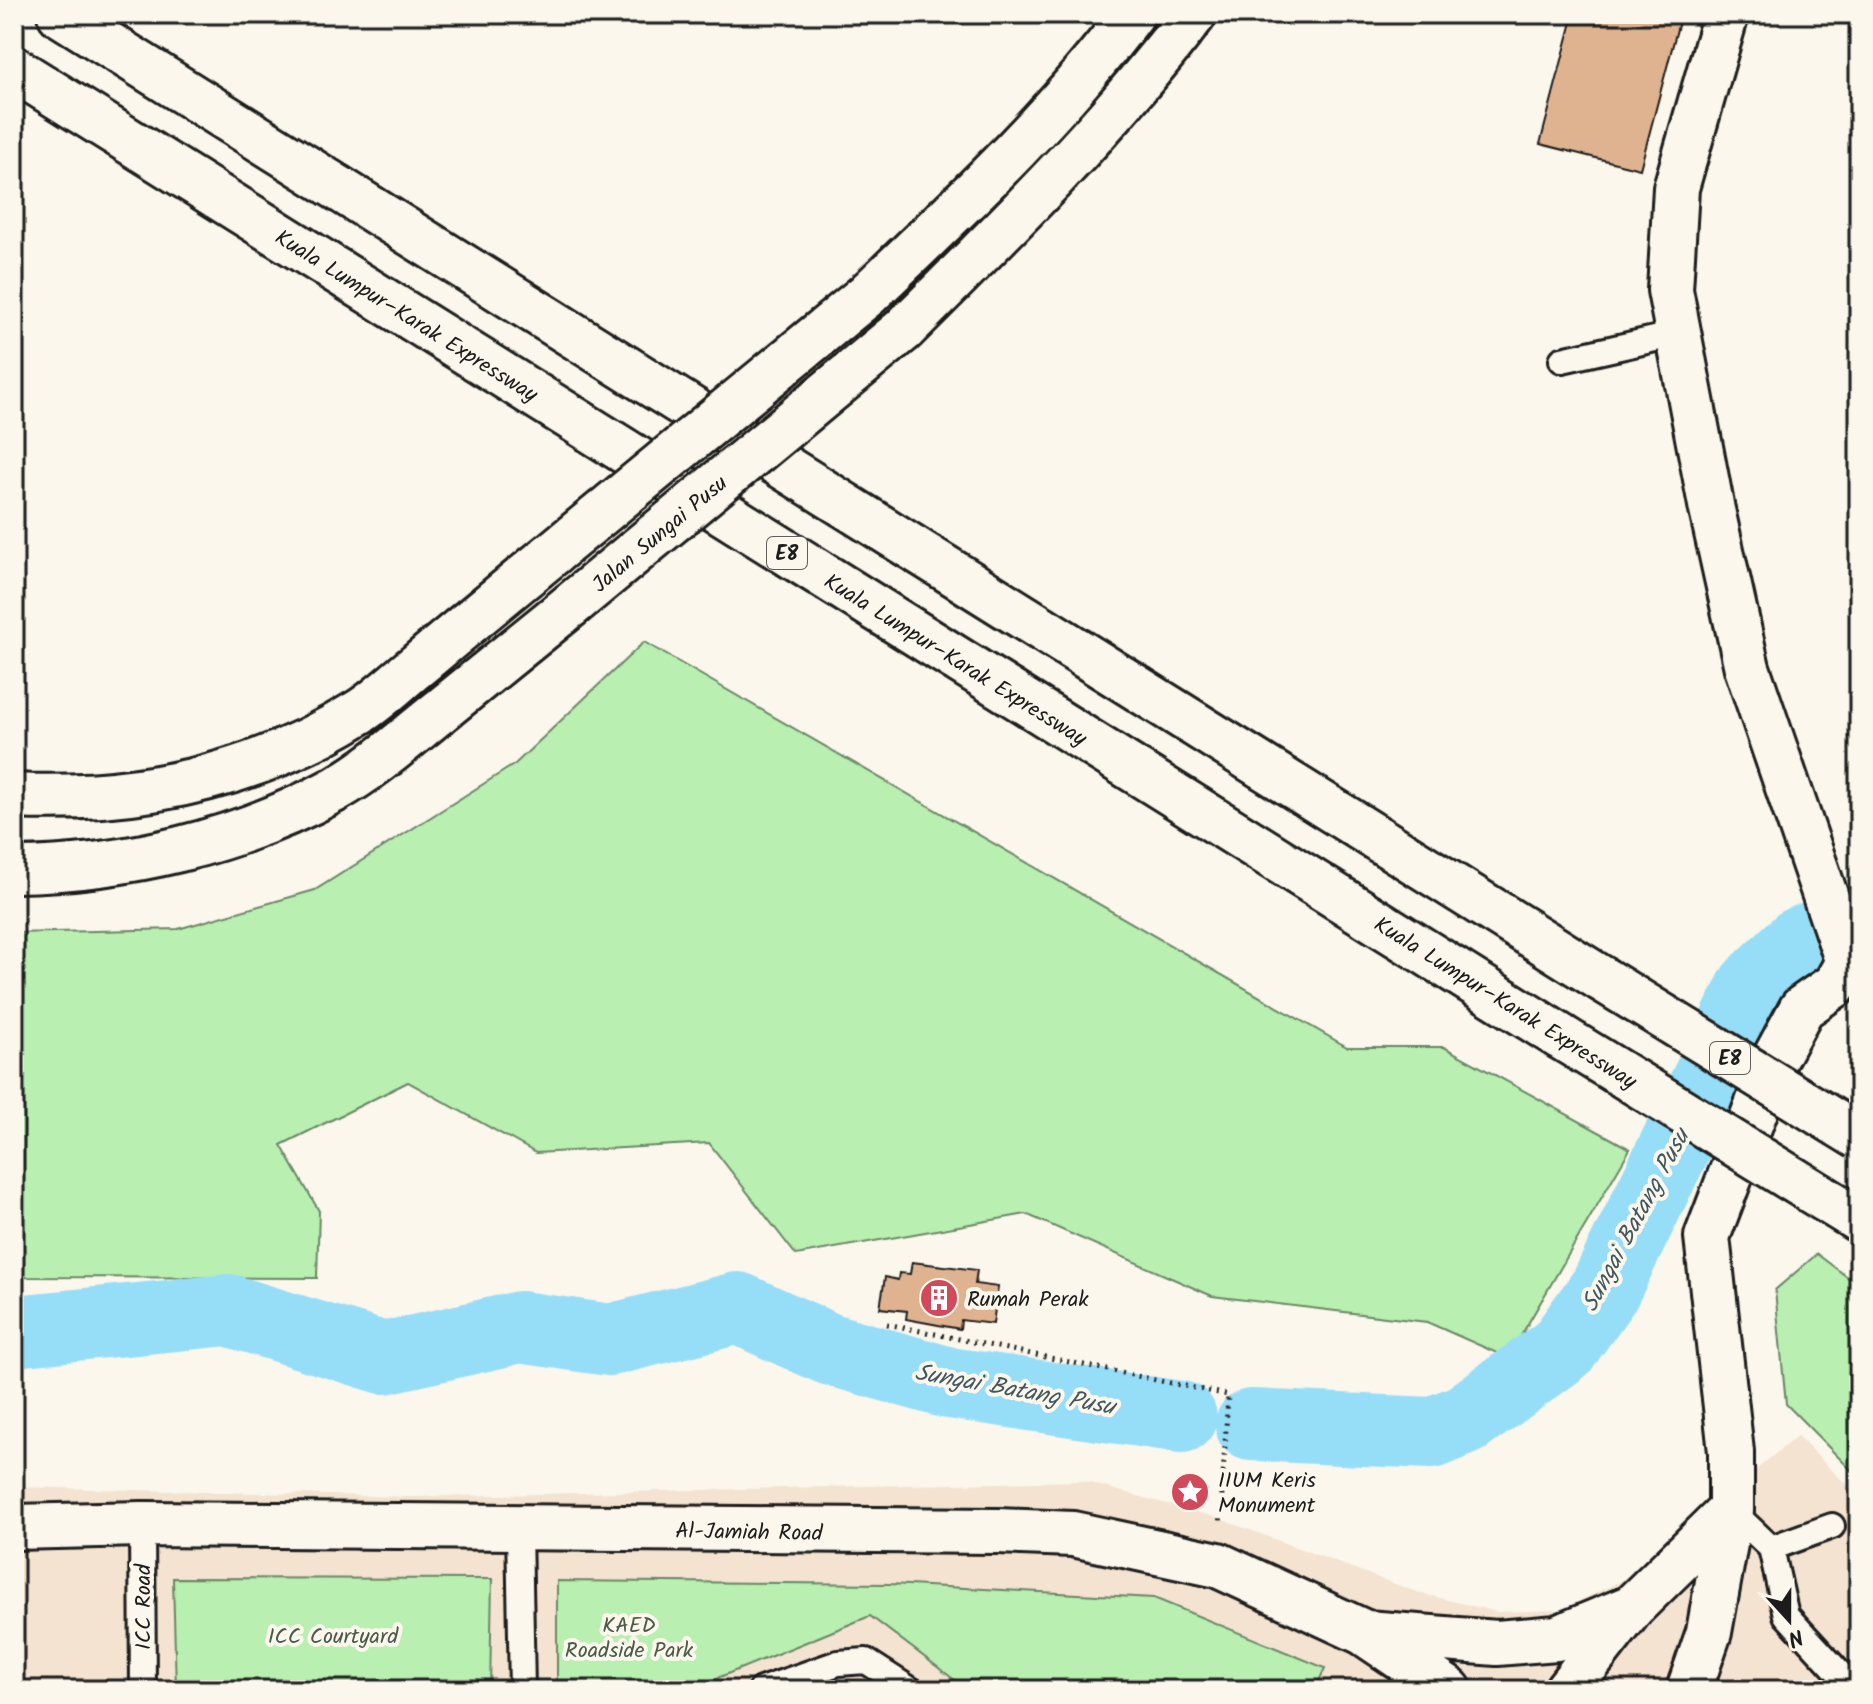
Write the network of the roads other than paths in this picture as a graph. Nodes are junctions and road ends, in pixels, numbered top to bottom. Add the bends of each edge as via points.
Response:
1 (60, 14) edge
2 (1132, 14) edge
3 (1194, 14) edge
4 (1726, 14) edge
5 (14, 69) edge
6 (1677, 334) junction
7 (1562, 360) dead end
8 (14, 796) edge
9 (14, 870) edge
10 (1854, 966) edge
11 (1859, 1137) edge
12 (1859, 1220) edge
13 (1731, 1510) junction
14 (142, 1524) junction
15 (1832, 1526) dead end
16 (14, 1527) edge
17 (519, 1529) junction
18 (1771, 1548) junction
19 (1632, 1607) junction
20 (1363, 1632) junction
21 (143, 1690) edge
22 (522, 1690) edge
23 (761, 1690) edge
24 (911, 1690) edge
25 (1449, 1690) edge
26 (1567, 1690) edge
27 (1689, 1690) edge
28 (1855, 1690) edge

1 - 11 main road, E8, bridge
2 - 8 main road, bridge via 1004,163 867,295 363,710 278,755 214,778 76,799
3 - 9 main road, Jalan Sungai Pusu, bridge via 1039,195 903,330 385,756 337,788 273,819 198,844 66,869
4 - 6 main road via 1676,188 1670,290
5 - 12 main road, Kuala Lumpur–Karak Expressway / E8, bridge
6 - 7 lane
6 - 10 main road via 1747,668
10 - 13 main road via 1802,1008 1776,1056 1707,1237 1731,1452
13 - 18 lane
13 - 19 main road
13 - 27 main road via 1709,1632
14 - 16 main road, Al-Jamiah Road
14 - 17 main road, Al-Jamiah Road
14 - 21 lane, ICC Road
15 - 18 lane
17 - 20 main road, Al-Jamiah Road via 1073,1534 1218,1565
17 - 22 lane
18 - 28 lane via 1786,1615
19 - 20 main road via 1557,1638 1497,1643
19 - 26 main road
20 - 25 main road, Al-Jamiah Road
23 - 24 lane via 838,1663 866,1661

